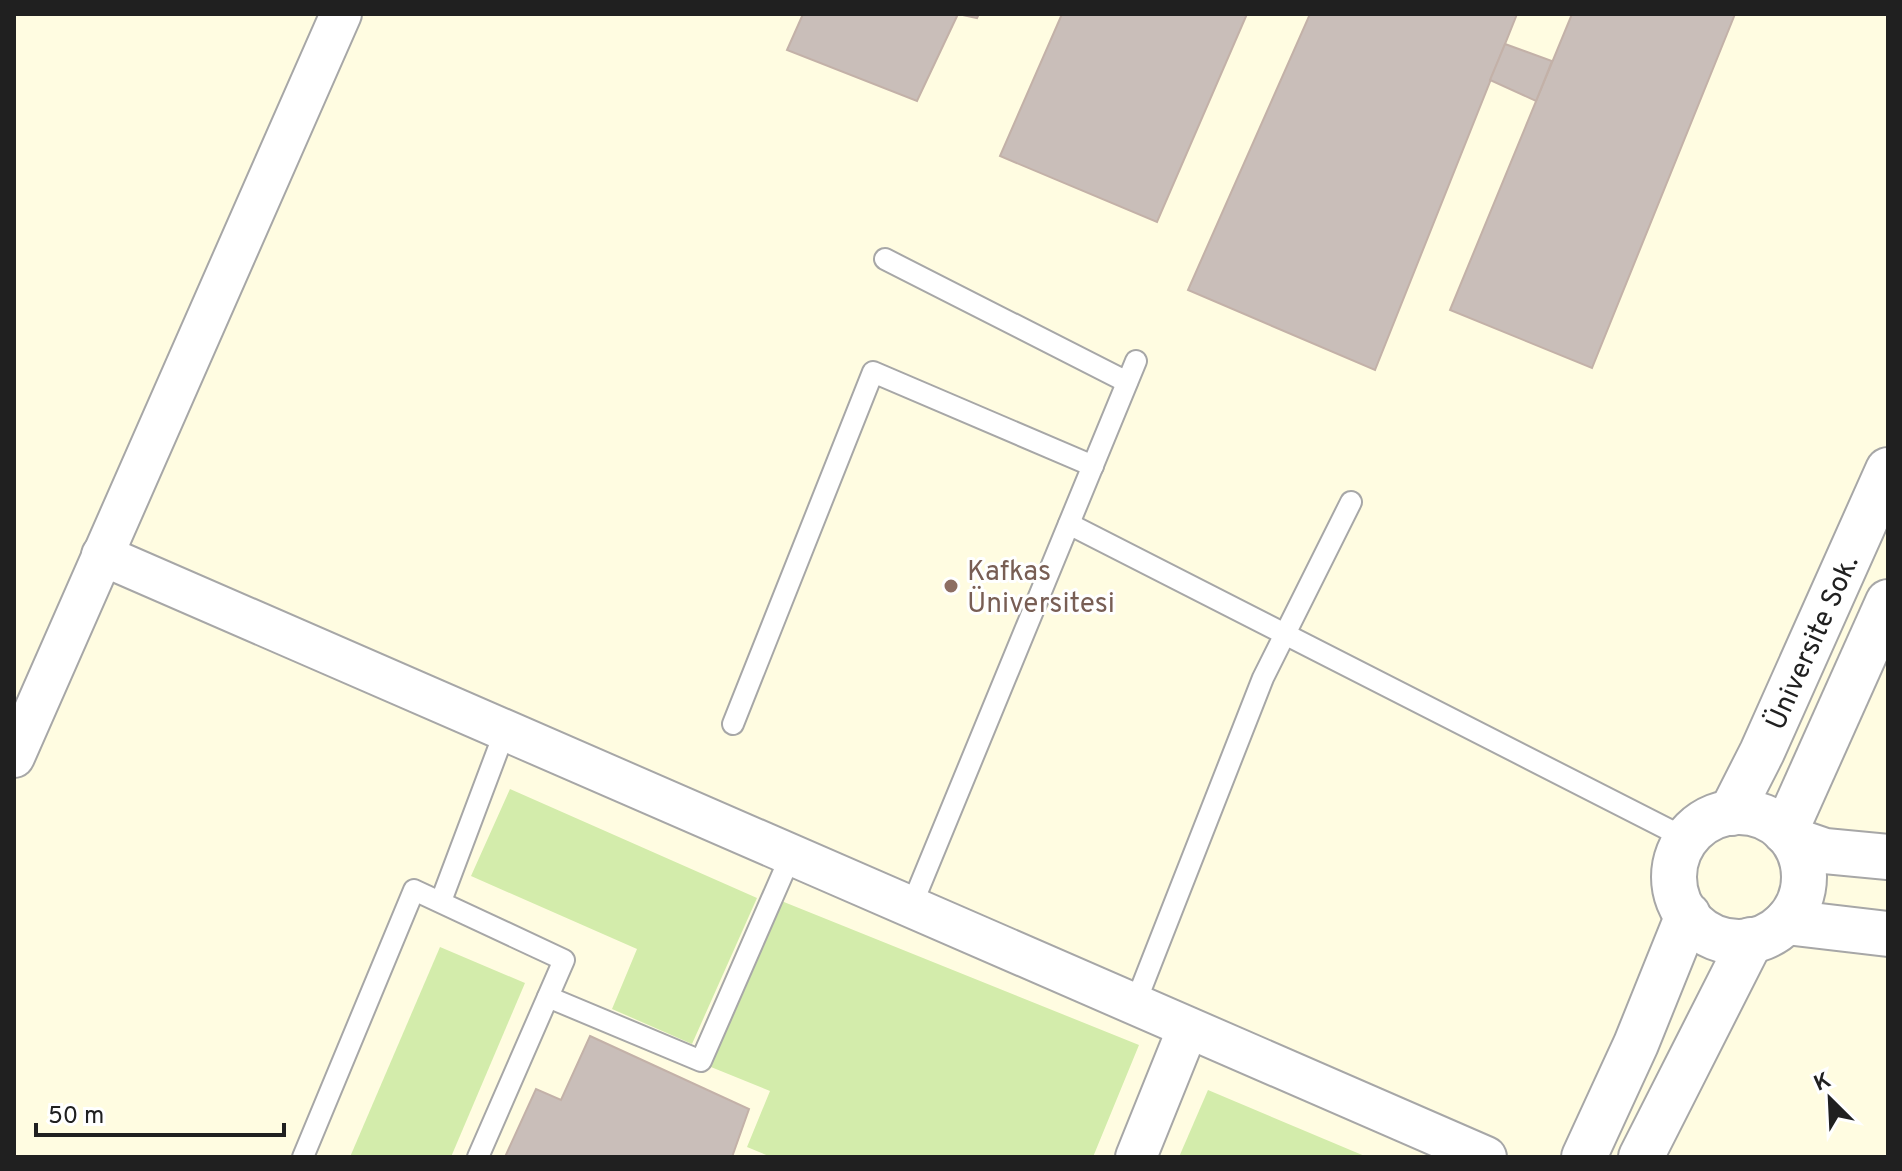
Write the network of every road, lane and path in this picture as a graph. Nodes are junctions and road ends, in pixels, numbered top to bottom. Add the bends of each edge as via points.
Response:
1 (341, 14) edge
2 (885, 259) dead end
3 (1136, 361) dead end
4 (1127, 382) junction
5 (1093, 466) junction
6 (1888, 470) edge
7 (1351, 502) dead end
8 (1069, 524) junction
9 (102, 555) junction
10 (1888, 602) edge
11 (1285, 634) junction
12 (733, 724) dead end
13 (505, 731) junction
14 (14, 757) edge
15 (1731, 813) junction
16 (1789, 836) junction
17 (1687, 839) junction
18 (791, 855) junction
19 (1888, 857) edge
20 (441, 901) junction
21 (911, 907) junction
22 (1688, 915) junction
23 (1768, 931) junction
24 (1888, 934) edge
25 (548, 997) junction
26 (1135, 1004) junction
27 (1188, 1028) junction
28 (303, 1157) edge
29 (478, 1157) edge
30 (1136, 1157) edge
31 (1486, 1157) edge
32 (1584, 1157) edge
33 (1641, 1157) edge

1 - 9 street
2 - 4 lane
3 - 4 lane
4 - 5 lane
5 - 8 lane
5 - 12 lane via 873,372
6 - 15 street, Üniversite Sok.
7 - 11 lane
8 - 11 lane
8 - 21 lane
9 - 13 street
9 - 14 street
10 - 16 street, Üniversite Sok.
11 - 17 lane
11 - 26 lane
13 - 18 street
13 - 20 lane
15 - 16 street via 1766,818
15 - 17 street via 1714,818
16 - 19 street via 1825,851
16 - 23 street via 1801,856 1803,891 1797,908
17 - 22 street via 1675,872 1676,890
18 - 21 street
18 - 25 lane via 701,1061
20 - 25 lane via 564,960
20 - 28 lane via 414,890
21 - 26 street
22 - 23 street via 1721,940 1738,942
22 - 32 street
23 - 24 street
23 - 33 street
25 - 29 lane
26 - 27 street
27 - 30 street
27 - 31 street

